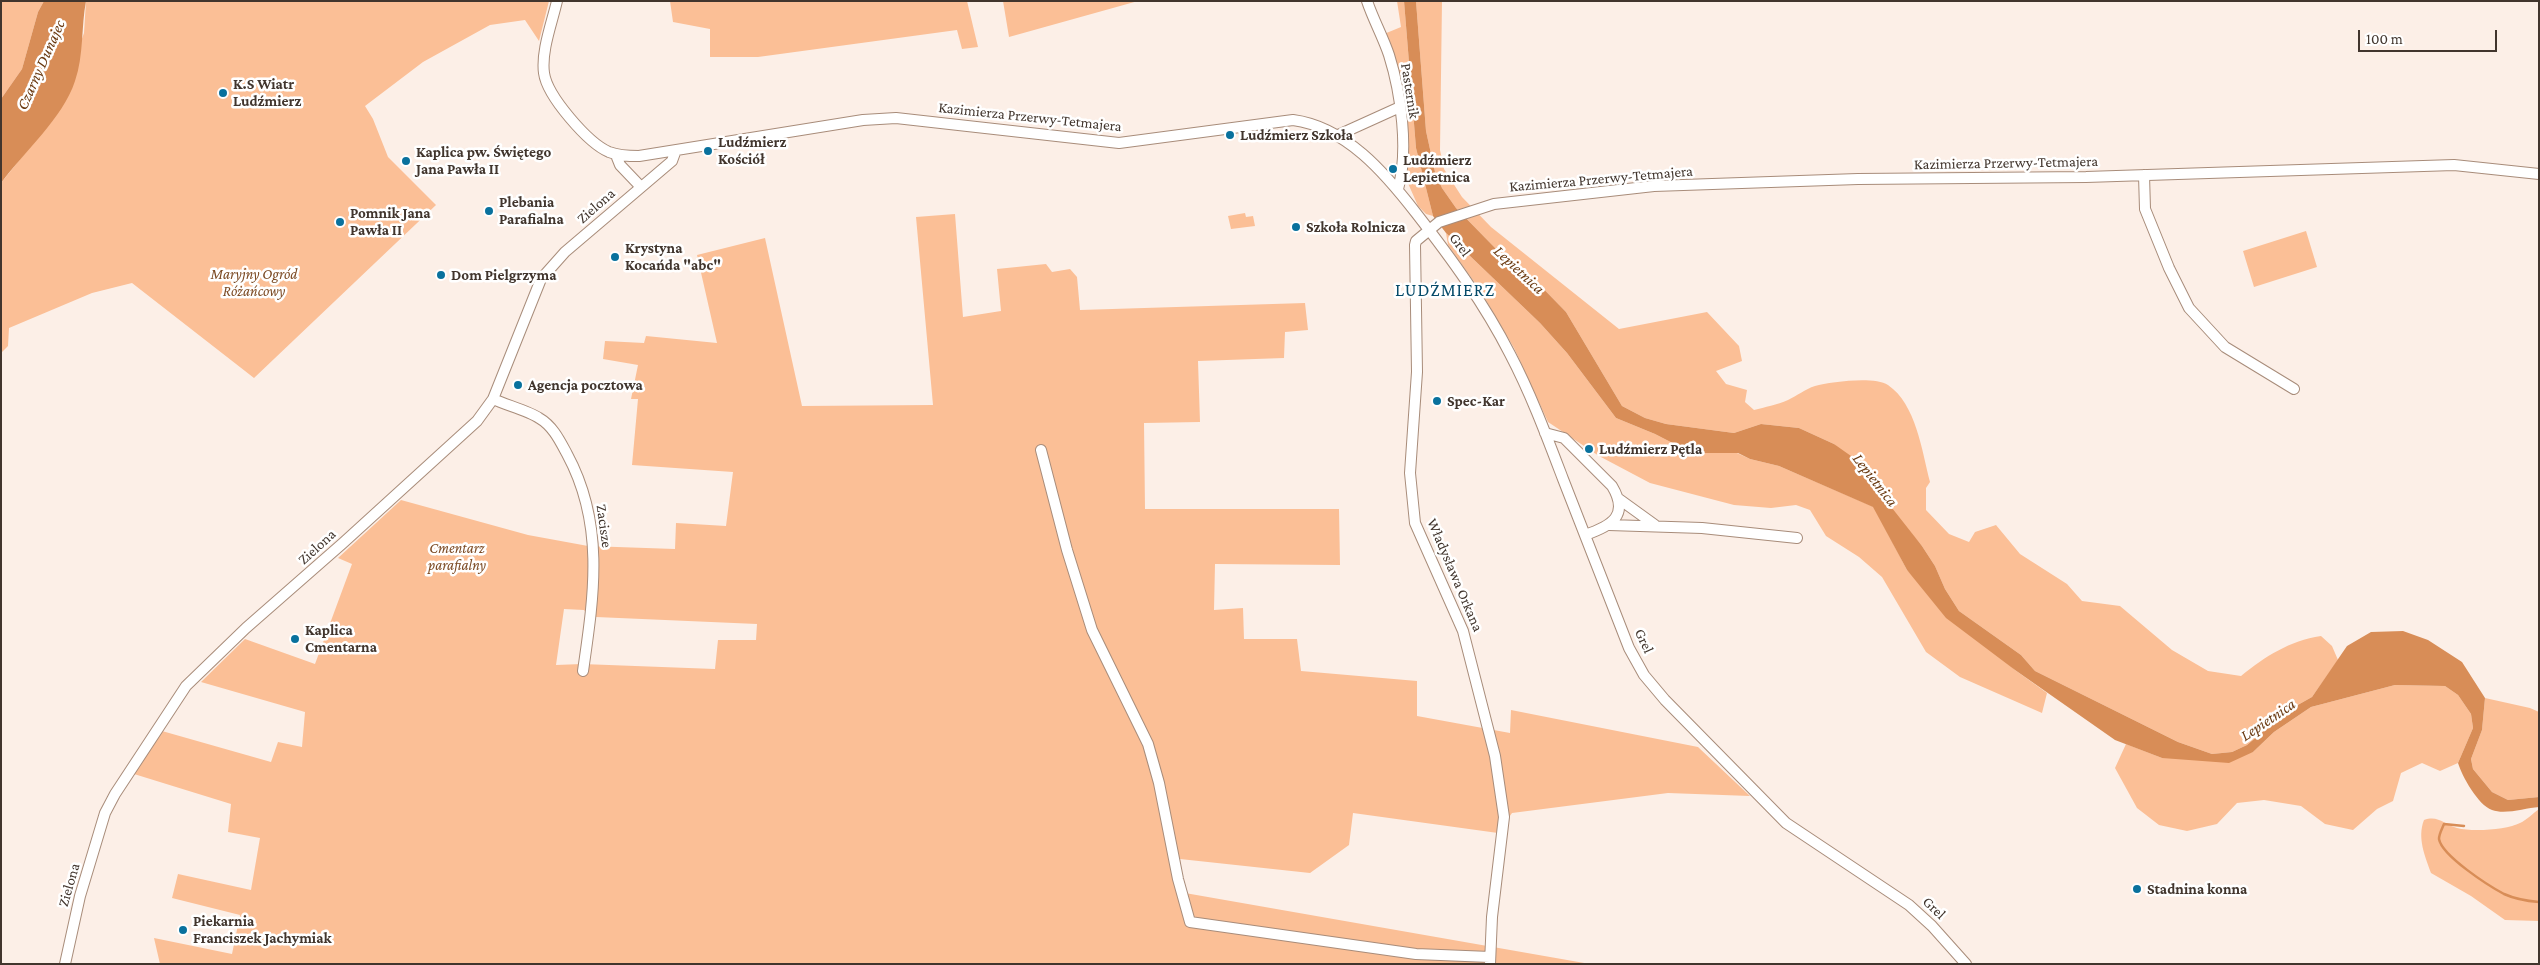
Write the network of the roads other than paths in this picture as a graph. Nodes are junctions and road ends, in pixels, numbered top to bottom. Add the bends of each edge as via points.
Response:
1 (557, 1) edge
2 (1367, 1) edge
3 (1400, 107) junction
4 (1336, 136) junction
5 (676, 150) junction
6 (616, 155) junction
7 (2539, 174) edge
8 (2144, 175) junction
9 (641, 187) junction
10 (1398, 189) junction
11 (1432, 227) junction
12 (2294, 389) dead end
13 (493, 399) junction
14 (1545, 433) junction
15 (1042, 450) dead end
16 (1619, 499) junction
17 (1610, 525) junction
18 (1655, 525) junction
19 (1585, 535) junction
20 (1797, 538) dead end
21 (584, 671) dead end
22 (1490, 960) edge
23 (65, 964) edge
24 (1966, 964) edge

1 - 6 street via 544,62 546,79 559,102 589,138
2 - 3 street, Pasternik via 1389,55
3 - 4 street
3 - 10 street, Pasternik via 1403,170
4 - 5 street, Kazimierza Przerwy-Tetmajera via 1309,123 1288,120 1119,142 888,118
4 - 10 street, Kazimierza Przerwy-Tetmajera via 1376,165
5 - 6 street, Kazimierza Przerwy-Tetmajera via 639,156
5 - 9 street, Zielona via 672,160
6 - 9 street, Zielona via 620,165
7 - 8 street, Kazimierza Przerwy-Tetmajera via 2454,165
8 - 11 street, Kazimierza Przerwy-Tetmajera via 1654,186 1494,204
8 - 12 street via 2145,209 2189,308 2225,348
9 - 13 street, Zielona via 565,252 541,279
10 - 11 street, Kazimierza Przerwy-Tetmajera
11 - 14 street, Grel via 1490,318 1525,384
11 - 22 street, Władysława Orkana via 1416,241 1414,250 1416,372 1410,473 1415,523 1464,631 1495,756 1504,817
13 - 21 street, Zacisze via 539,418 557,434 576,470 590,515 593,548 591,615
13 - 23 street, Zielona via 477,421 446,451 246,628 186,686 115,794 106,813 80,896
14 - 16 street via 1564,438 1612,486
14 - 19 street, Grel
15 - 22 street via 1067,550 1092,630 1148,744 1190,922 1302,940
16 - 17 street via 1619,510
16 - 18 street
17 - 18 street
17 - 19 street
18 - 20 street
19 - 24 street, Grel via 1629,648 1644,675 1665,700 1786,824 1909,905

